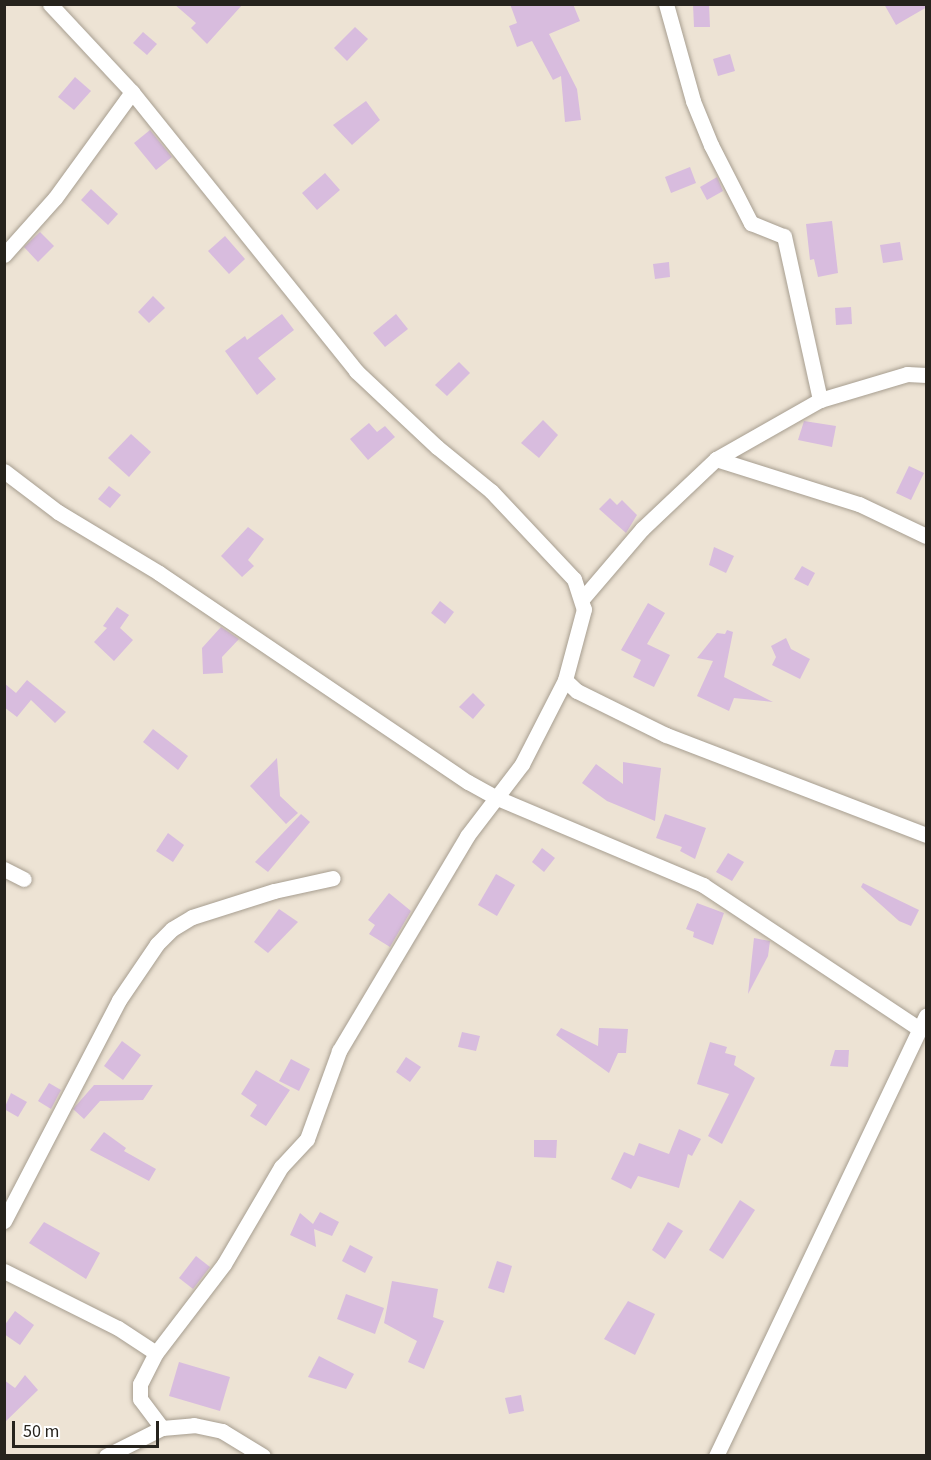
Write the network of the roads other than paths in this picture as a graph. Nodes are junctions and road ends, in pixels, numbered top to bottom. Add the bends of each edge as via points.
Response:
1 (50, 4) edge
2 (666, 4) edge
3 (132, 92) junction
4 (4, 255) edge
5 (927, 375) edge
6 (820, 400) junction
7 (716, 459) junction
8 (4, 471) edge
9 (927, 536) edge
10 (583, 598) junction
11 (565, 680) junction
12 (495, 797) junction
13 (927, 835) edge
14 (4, 869) edge
15 (333, 878) dead end
16 (24, 879) dead end
17 (923, 1022) edge
18 (4, 1221) edge
19 (4, 1271) edge
20 (156, 1353) junction
21 (162, 1428) junction
22 (106, 1455) edge
23 (263, 1455) edge
24 (716, 1455) edge

1 - 3 street
2 - 6 street via 693,101 711,145 751,223 784,236
3 - 4 street via 55,198
3 - 10 street via 356,370 437,447 491,491 574,579
5 - 6 street via 907,374
6 - 7 street
7 - 9 street via 859,504
7 - 10 street via 642,529
8 - 12 street via 58,512 159,573 387,730
10 - 11 street via 581,625
11 - 12 street via 522,764
11 - 13 street via 577,691 666,735
12 - 17 street via 703,885
12 - 20 street via 467,836 339,1051 307,1139 281,1167 224,1264
14 - 16 street
15 - 18 street via 274,891 192,917 157,944 120,1000
17 - 24 street
19 - 20 street via 118,1328
20 - 21 street via 140,1384 140,1399
21 - 22 street
21 - 23 street via 194,1425 222,1431

